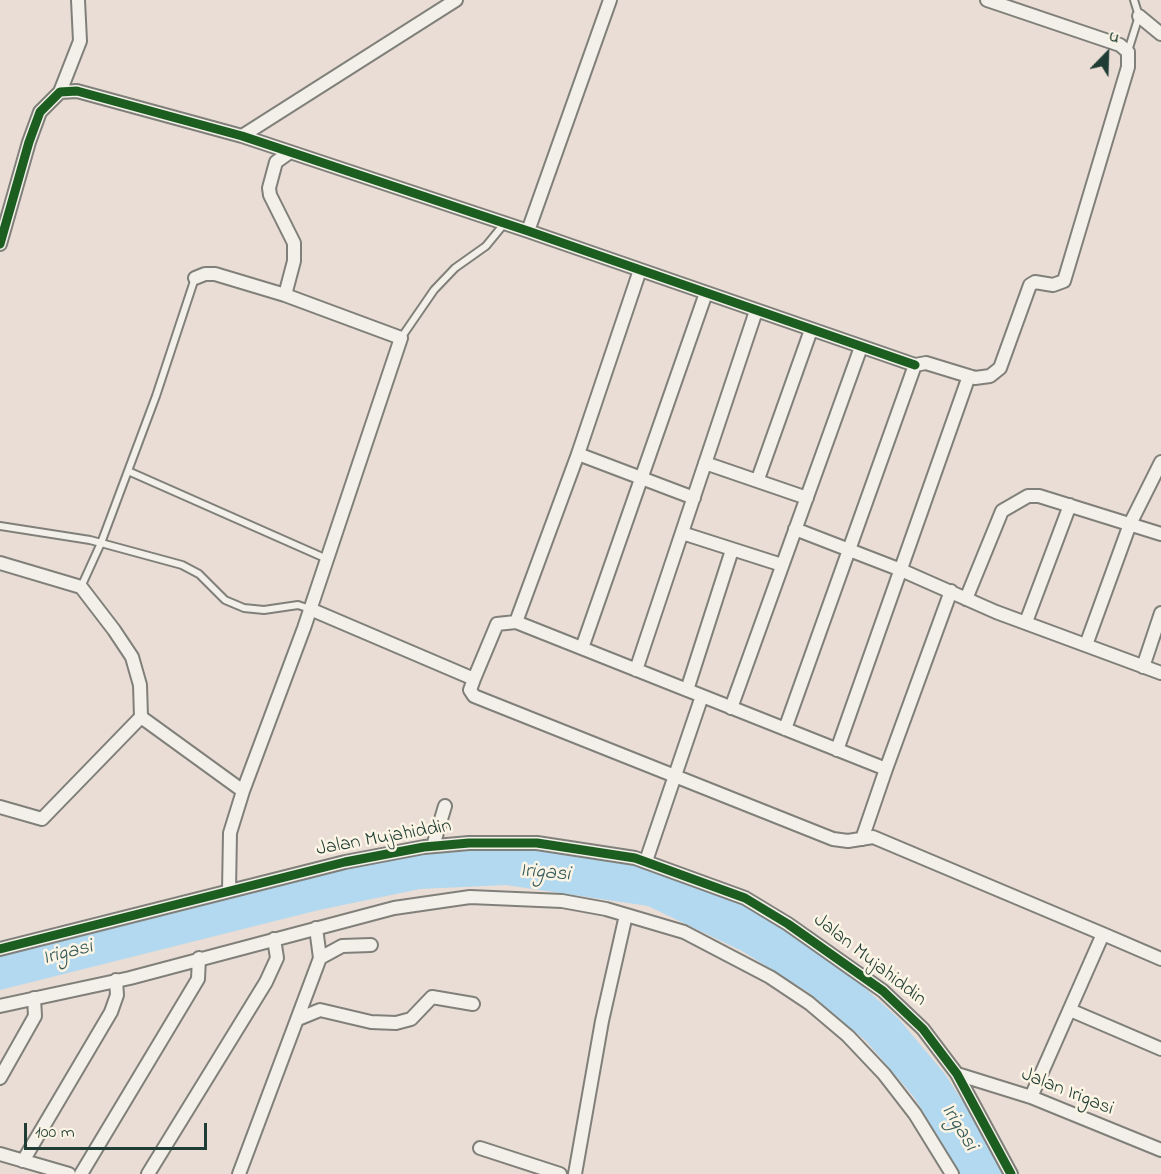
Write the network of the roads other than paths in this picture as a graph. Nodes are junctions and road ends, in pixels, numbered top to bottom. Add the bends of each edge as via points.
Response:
1 (78, 0) edge
2 (456, 0) edge
3 (610, 0) edge
4 (987, 0) edge
5 (1134, 0) edge
6 (438, 5) edge
7 (1139, 16) junction
8 (1161, 34) edge
9 (1128, 52) junction
10 (60, 93) junction
11 (242, 136) junction
12 (290, 152) junction
13 (505, 223) junction
14 (528, 231) junction
15 (0, 244) edge
16 (640, 270) junction
17 (195, 278) joint
18 (706, 293) junction
19 (285, 295) junction
20 (756, 311) junction
21 (811, 330) junction
22 (401, 338) junction
23 (861, 347) junction
24 (915, 365) junction
25 (969, 376) junction
26 (578, 454) junction
27 (1161, 462) edge
28 (705, 463) junction
29 (128, 471) junction
30 (641, 478) junction
31 (758, 479) junction
32 (694, 498) junction
33 (807, 498) junction
34 (1070, 505) junction
35 (1130, 524) junction
36 (0, 526) edge
37 (795, 530) junction
38 (682, 533) junction
39 (1161, 534) edge
40 (101, 543) junction
41 (732, 550) junction
42 (848, 550) junction
43 (327, 559) junction
44 (0, 563) edge
45 (782, 565) junction
46 (901, 570) junction
47 (81, 587) junction
48 (951, 591) junction
49 (966, 599) junction
50 (310, 609) junction
51 (1161, 613) edge
52 (516, 622) junction
53 (1026, 622) junction
54 (1086, 645) junction
55 (582, 648) junction
56 (1143, 667) junction
57 (636, 670) junction
58 (1161, 674) edge
59 (474, 679) junction
60 (687, 690) junction
61 (702, 696) junction
62 (731, 708) junction
63 (141, 717) junction
64 (785, 729) junction
65 (837, 750) junction
66 (886, 769) junction
67 (674, 775) junction
68 (243, 791) junction
69 (445, 806) dead end
70 (0, 807) edge
71 (862, 839) junction
72 (433, 846) junction
73 (646, 861) junction
74 (229, 891) junction
75 (626, 915) junction
76 (316, 928) junction
77 (1103, 934) junction
78 (274, 939) junction
79 (371, 945) dead end
80 (0, 949) edge
81 (200, 958) junction
82 (320, 958) junction
83 (1161, 959) edge
84 (116, 980) junction
85 (34, 998) junction
86 (473, 1004) dead end
87 (0, 1006) edge
88 (1070, 1010) junction
89 (298, 1019) junction
90 (1161, 1050) edge
91 (957, 1074) junction
92 (0, 1078) edge
93 (1031, 1097) junction
94 (480, 1148) dead end
95 (1161, 1150) edge
96 (0, 1154) edge
97 (23, 1161) junction
98 (69, 1174) edge
99 (81, 1174) edge
100 (148, 1174) edge
101 (238, 1174) edge
102 (560, 1174) edge
103 (575, 1174) edge
104 (952, 1174) edge
105 (1011, 1174) edge

1 - 10 street via 80,41
2 - 6 street
3 - 14 street
4 - 9 street via 1120,45
5 - 7 lane
6 - 11 street
7 - 8 street
7 - 9 lane
9 - 25 street via 1128,67 1068,274 1057,285 1030,285 1000,368 984,378
10 - 11 street via 77,91
10 - 15 street via 40,112
11 - 12 street
12 - 13 street
12 - 19 street via 276,162 269,188 294,243 294,261
13 - 14 street
13 - 22 lane via 486,246 455,268 434,290
14 - 16 street
16 - 18 street
16 - 26 street
17 - 19 street via 215,274
17 - 29 lane
18 - 20 street
18 - 30 street
19 - 22 street
20 - 21 street
20 - 28 street
21 - 23 street
21 - 31 street
22 - 43 street
23 - 24 street
23 - 33 street
24 - 25 street via 926,363
24 - 42 street
25 - 46 street
26 - 30 street
26 - 52 street
27 - 35 street
28 - 31 street
28 - 32 street
29 - 40 lane
29 - 43 lane
30 - 32 street
30 - 55 street
31 - 33 street
32 - 38 street
33 - 37 street
34 - 35 street
34 - 49 street via 1039,496 1016,501 1002,511
34 - 53 street
35 - 39 street
35 - 54 street
36 - 40 lane
37 - 42 street
37 - 45 street
38 - 41 street
38 - 57 street
40 - 47 lane
40 - 50 lane via 182,565 199,574 225,600 244,608 264,610 298,605
41 - 45 street
41 - 60 street
42 - 46 street
42 - 64 street
43 - 50 street
44 - 47 street
45 - 62 street
46 - 48 street
46 - 65 street
47 - 63 street via 132,657 140,685
48 - 49 street
48 - 66 street
49 - 53 street
50 - 59 street
50 - 68 street
51 - 56 street
52 - 55 street
52 - 59 street via 497,624
53 - 54 street
54 - 56 street
55 - 57 street
56 - 58 street
57 - 60 street
59 - 67 street via 470,690 474,696
60 - 61 street
61 - 62 street
61 - 67 street
62 - 64 street
63 - 68 street
63 - 70 street via 42,819
64 - 65 street
65 - 66 street
66 - 71 street
67 - 71 street via 833,839
67 - 73 street
68 - 74 street via 230,833
69 - 72 street
71 - 77 street via 873,837
72 - 73 street, Jalan Mujahiddin via 537,843
72 - 74 street, Jalan Mujahiddin via 345,862
73 - 91 street, Jalan Mujahiddin via 745,898 788,924 883,991 923,1029
74 - 80 street, Jalan Mujahiddin
75 - 76 street via 562,901 470,897 394,908
75 - 103 street via 602,1021
75 - 104 street via 684,932 770,977 809,1003 884,1074 915,1114
76 - 78 street
76 - 82 street
77 - 83 street
77 - 88 street
78 - 81 street
78 - 100 street via 277,958 266,982
79 - 82 street via 342,946
81 - 84 street
81 - 99 street via 198,979
82 - 89 street
84 - 85 street
84 - 97 street via 117,995 111,1012
85 - 87 street
85 - 92 street via 36,1016
86 - 89 street via 432,997 411,1019 396,1023 371,1022 320,1010
88 - 90 street
88 - 93 street
89 - 101 street
91 - 93 street, Jalan Irigasi
91 - 105 street, Jalan Mujahiddin
93 - 95 street, Jalan Irigasi
94 - 102 street
96 - 97 street
97 - 98 street

